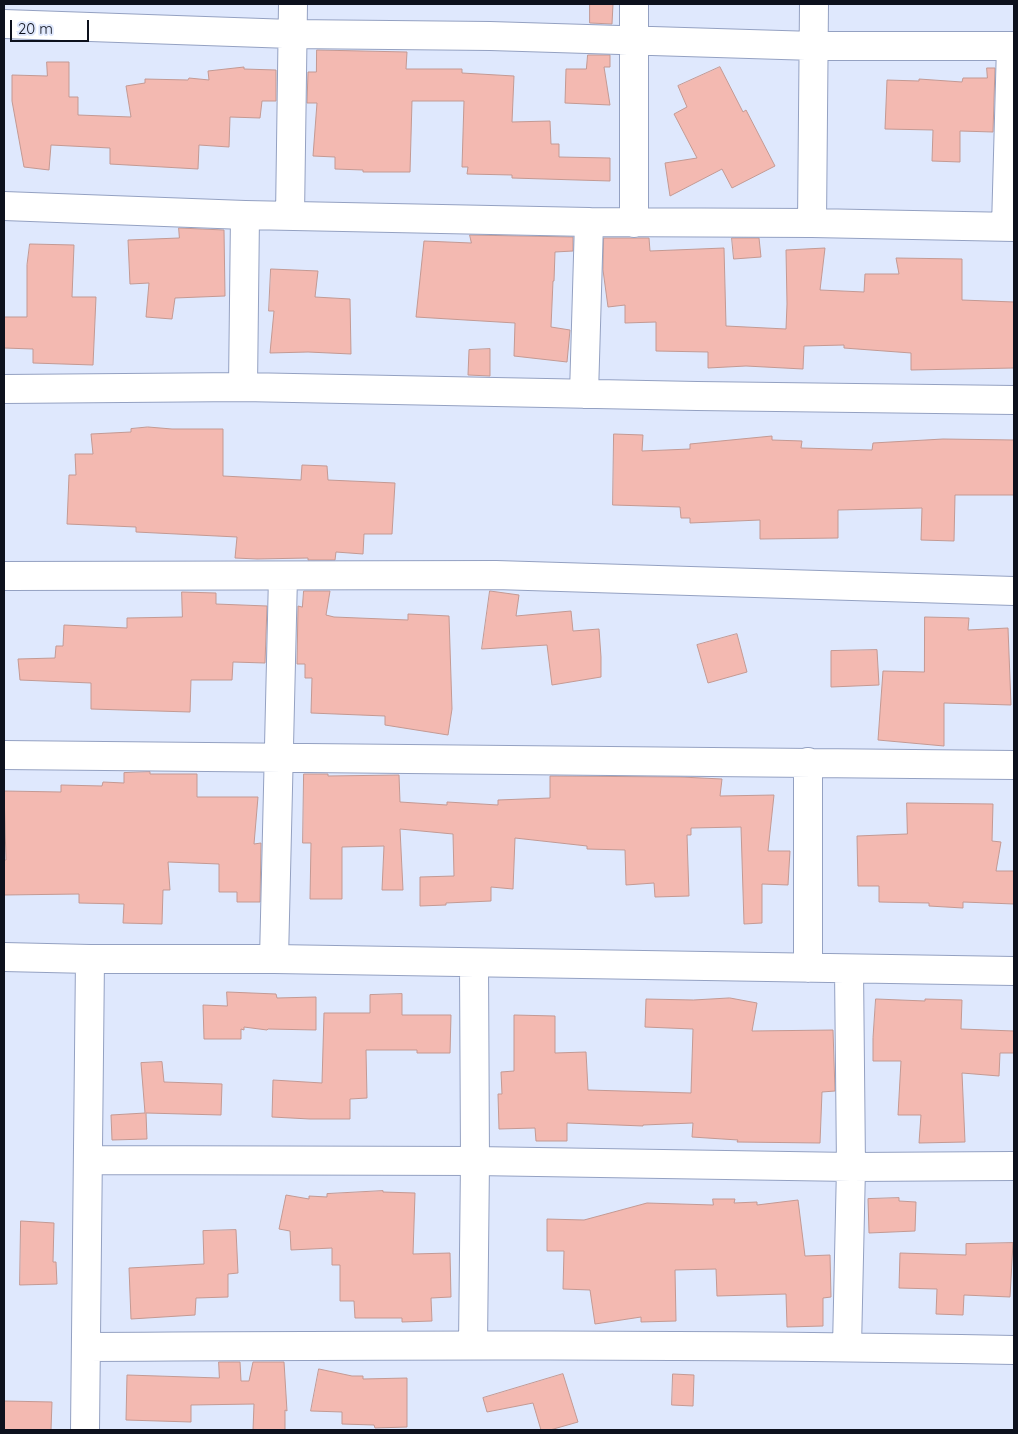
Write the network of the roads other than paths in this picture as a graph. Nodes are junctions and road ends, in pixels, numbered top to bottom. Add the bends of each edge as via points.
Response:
1 (293, 4) edge
2 (634, 4) edge
3 (814, 4) edge
4 (61, 14) edge
5 (4, 24) edge
6 (291, 34) junction
7 (633, 40) junction
8 (814, 46) junction
9 (1013, 46) edge
10 (4, 206) edge
11 (245, 215) junction
12 (290, 216) junction
13 (589, 222) junction
14 (634, 223) junction
15 (812, 223) junction
16 (1010, 227) edge
17 (243, 387) junction
18 (4, 389) edge
19 (584, 394) junction
20 (1014, 400) edge
21 (4, 576) edge
22 (283, 576) junction
23 (1014, 591) edge
24 (4, 756) edge
25 (279, 759) junction
26 (808, 762) junction
27 (1014, 765) edge
28 (4, 957) edge
29 (90, 960) junction
30 (274, 960) junction
31 (474, 964) junction
32 (808, 968) junction
33 (849, 969) junction
34 (1014, 971) edge
35 (88, 1160) junction
36 (475, 1161) junction
37 (851, 1166) junction
38 (1014, 1166) edge
39 (473, 1345) junction
40 (86, 1347) junction
41 (847, 1347) junction
42 (1014, 1350) edge
43 (85, 1430) edge

1 - 6 street
2 - 7 street
3 - 8 street
4 - 5 street
4 - 6 street
6 - 7 street
6 - 12 street
7 - 8 street
7 - 14 street
8 - 9 street
8 - 15 street
9 - 16 street
10 - 11 street
11 - 12 street
11 - 17 street
12 - 13 street
13 - 14 street
13 - 19 street
14 - 15 street
15 - 16 street
17 - 18 street
17 - 19 street
19 - 20 street
21 - 22 street
22 - 23 street via 496,575
22 - 25 street
24 - 25 street
25 - 26 street
25 - 30 street
26 - 27 street
26 - 32 street
28 - 29 street
29 - 30 street
29 - 35 street
30 - 31 street
31 - 32 street
31 - 36 street
32 - 33 street
33 - 34 street
33 - 37 street
35 - 36 street
35 - 40 street
36 - 37 street
36 - 39 street
37 - 38 street
37 - 41 street
39 - 40 street
39 - 41 street
40 - 43 street
41 - 42 street

